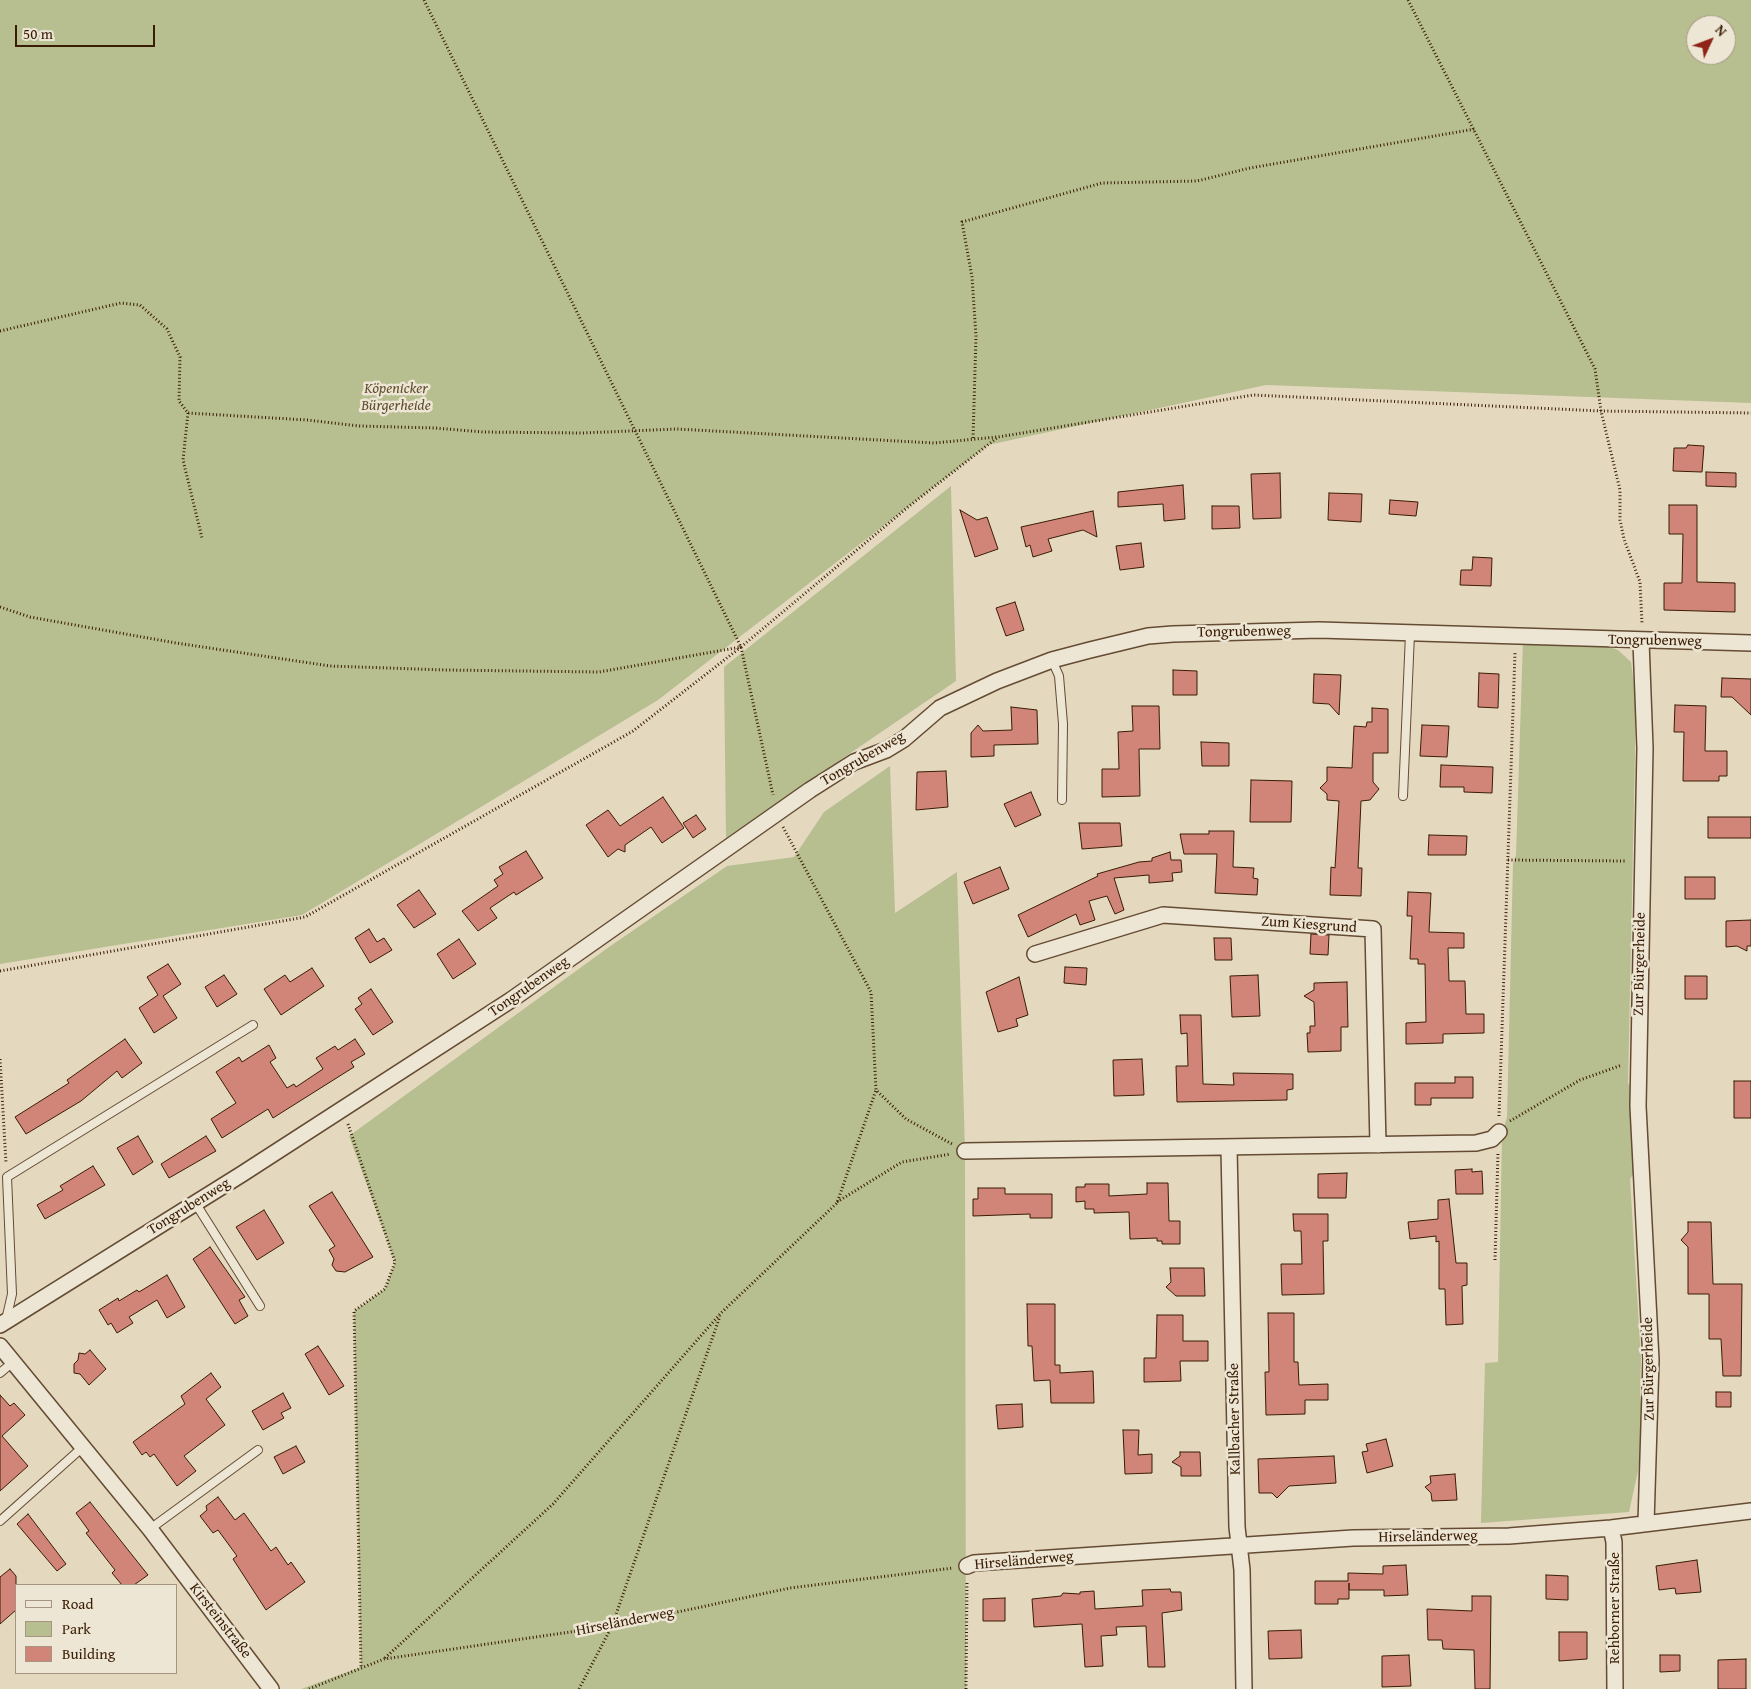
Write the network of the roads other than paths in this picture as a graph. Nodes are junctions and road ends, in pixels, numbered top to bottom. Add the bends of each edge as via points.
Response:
1 (1410, 634) junction
2 (1641, 640) junction
3 (1751, 643) edge
4 (1052, 660) junction
5 (1403, 796) dead end
6 (1062, 800) dead end
7 (1035, 954) dead end
8 (253, 1025) dead end
9 (1499, 1132) road end
10 (1378, 1145) junction
11 (1229, 1148) junction
12 (965, 1151) road end
13 (196, 1204) junction
14 (260, 1306) dead end
15 (3, 1323) edge
16 (0, 1346) edge
17 (13, 1362) junction
18 (0, 1373) edge
19 (84, 1446) junction
20 (258, 1450) dead end
21 (1751, 1511) edge
22 (0, 1521) edge
23 (1646, 1523) junction
24 (1611, 1528) junction
25 (150, 1529) junction
26 (1240, 1547) junction
27 (967, 1566) road end
28 (271, 1689) edge
29 (1244, 1689) edge
30 (1615, 1689) edge

1 - 2 street, Tongrubenweg
1 - 4 street, Tongrubenweg via 1320,630 1173,634 1148,636
1 - 5 lane
2 - 3 street, Tongrubenweg
2 - 23 street, Zur Bürgerheide via 1645,748 1638,1066 1650,1360
4 - 6 lane via 1059,676 1062,715
4 - 13 street, Tongrubenweg via 946,704 904,739 854,762 511,1000
7 - 10 street, Zum Kiesgrund via 1163,915 1374,929
8 - 15 lane, Tongrubenweg via 7,1177 12,1294
9 - 10 street via 1476,1143
10 - 11 street
11 - 12 street
11 - 26 street, Kallbacher Straße
13 - 14 lane
13 - 15 street, Tongrubenweg
16 - 17 street, Kirsteinstraße
17 - 18 lane
17 - 19 street, Kirsteinstraße
19 - 22 lane
19 - 25 street, Kirsteinstraße
20 - 25 lane
21 - 23 street, Hirseländerweg
23 - 24 street, Hirseländerweg
24 - 26 street, Hirseländerweg via 1509,1536 1353,1538
24 - 30 street, Rehborner Straße via 1614,1542
25 - 28 street, Kirsteinstraße
26 - 27 street, Hirseländerweg via 974,1563
26 - 29 street, Kallbacher Straße

